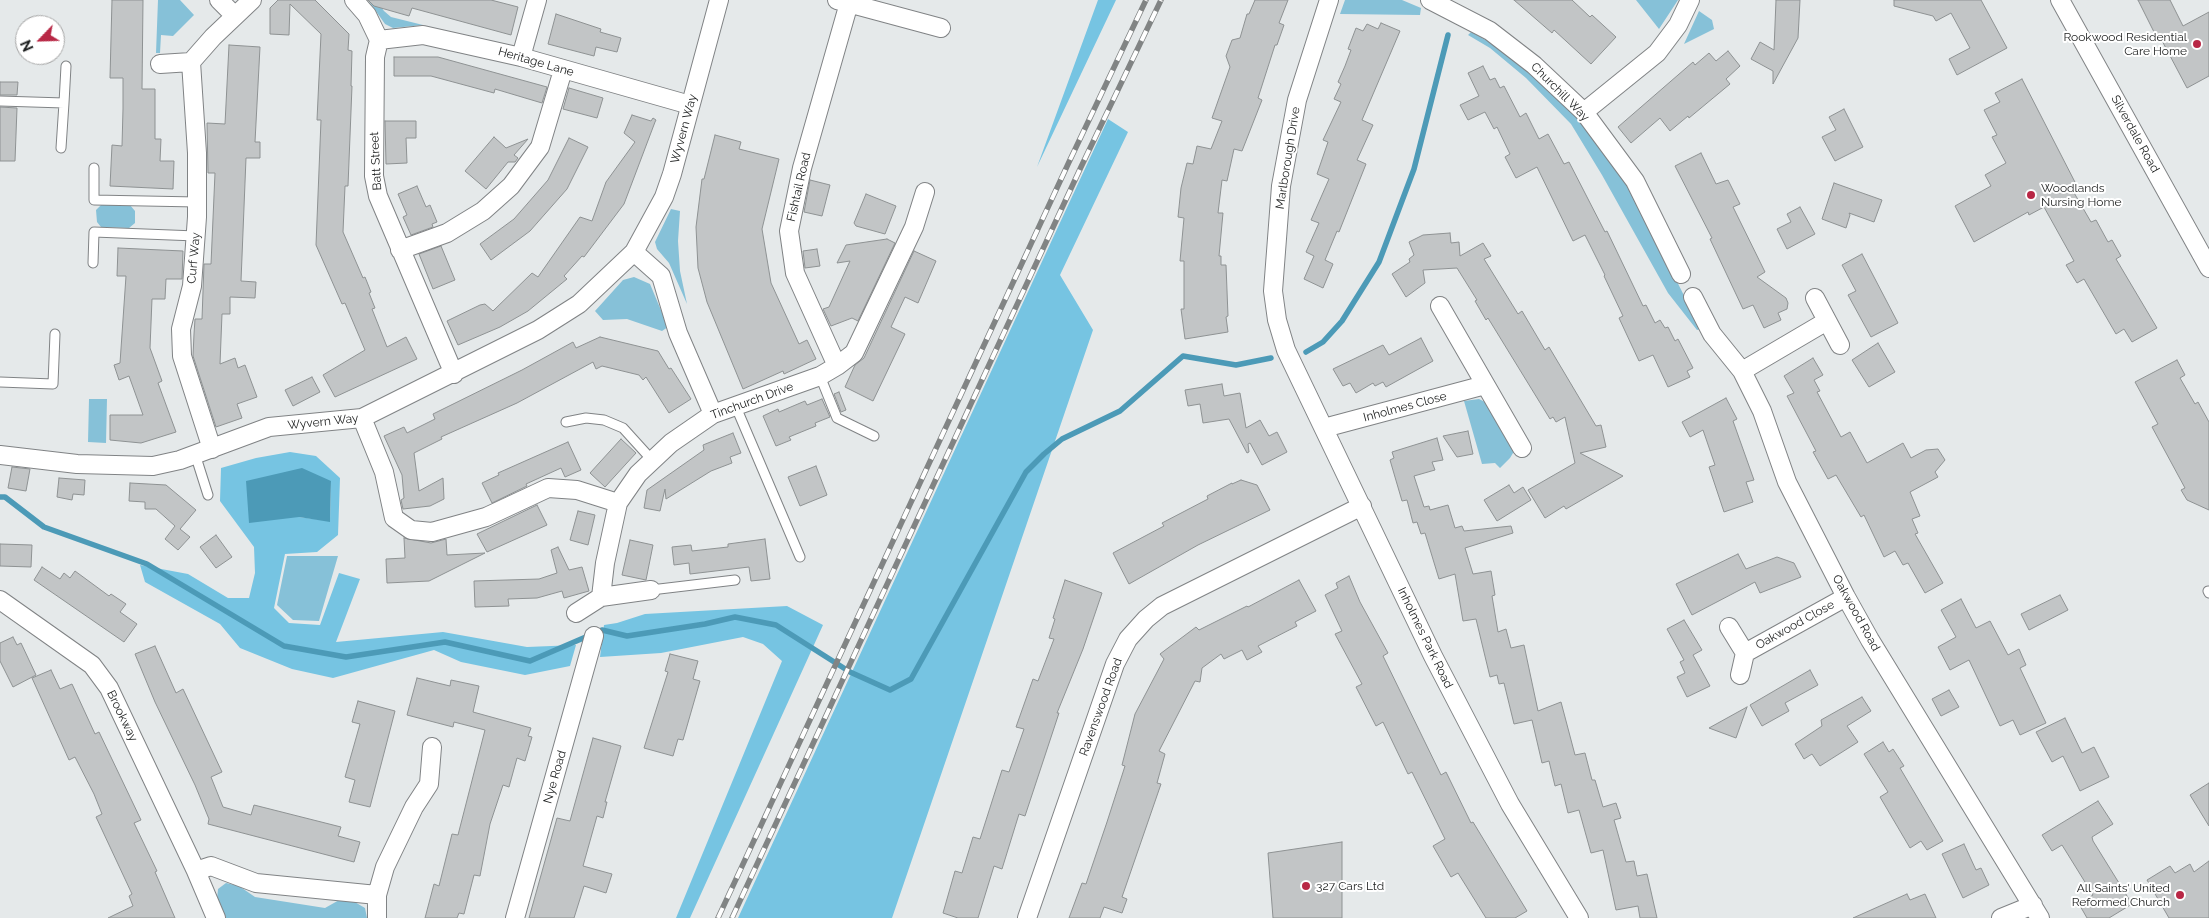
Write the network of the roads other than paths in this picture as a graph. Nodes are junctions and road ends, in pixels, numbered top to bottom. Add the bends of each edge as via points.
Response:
1 (219, 0) edge
2 (252, 0) edge
3 (354, 0) edge
4 (537, 0) edge
5 (719, 0) edge
6 (1329, 0) edge
7 (1430, 0) edge
8 (1690, 0) edge
9 (2060, 0) edge
10 (843, 2) edge
11 (234, 16) junction
12 (941, 28) dead end
13 (379, 40) junction
14 (521, 57) junction
15 (191, 62) junction
16 (160, 64) dead end
17 (66, 66) dead end
18 (563, 70) junction
19 (0, 101) edge
20 (64, 104) junction
21 (690, 105) junction
22 (1584, 112) junction
23 (61, 148) dead end
24 (94, 168) dead end
25 (925, 192) dead end
26 (197, 202) junction
27 (196, 236) junction
28 (400, 250) junction
29 (634, 252) junction
30 (93, 263) dead end
31 (2209, 268) edge
32 (1681, 274) dead end
33 (1693, 297) dead end
34 (1815, 298) dead end
35 (1440, 306) dead end
36 (1827, 321) junction
37 (55, 334) dead end
38 (1840, 345) dead end
39 (1286, 350) joint
40 (837, 366) junction
41 (1742, 371) junction
42 (454, 374) junction
43 (820, 376) junction
44 (0, 382) edge
45 (1485, 385) junction
46 (736, 407) junction
47 (713, 414) junction
48 (362, 418) junction
49 (566, 422) dead end
50 (1324, 428) junction
51 (874, 436) dead end
52 (1522, 448) dead end
53 (212, 449) junction
54 (195, 454) junction
55 (0, 455) edge
56 (652, 460) junction
57 (208, 495) dead end
58 (618, 503) junction
59 (1362, 506) junction
60 (800, 557) dead end
61 (734, 580) dead end
62 (651, 590) joint
63 (601, 597) junction
64 (1846, 597) junction
65 (0, 600) edge
66 (576, 613) dead end
67 (1729, 627) dead end
68 (594, 636) dead end
69 (1745, 653) junction
70 (1740, 675) dead end
71 (432, 747) dead end
72 (196, 871) junction
73 (377, 895) junction
74 (2036, 912) edge
75 (216, 918) edge
76 (377, 918) edge
77 (515, 918) edge
78 (1027, 918) edge
79 (1579, 918) edge
80 (2001, 918) edge

1 - 11 street
2 - 11 street
3 - 13 street via 367,15
4 - 14 street
5 - 21 street, Wyvern Way
6 - 39 street, Marlborough Drive via 1297,100 1281,186 1273,290
7 - 22 street, Churchill Way via 1490,31 1534,65
8 - 22 street via 1678,25 1657,52
9 - 31 street, Silverdale Road
10 - 12 street
10 - 40 street, Fishtail Road via 789,231 795,273
11 - 15 street
13 - 14 street, Heritage Lane via 423,35
13 - 28 street, Batt Street via 375,57 374,176 378,196
14 - 18 street, Heritage Lane
15 - 16 street
15 - 26 street, Curf Way via 198,153
17 - 20 lane
18 - 21 street, Heritage Lane
18 - 28 street via 540,147 511,186 484,211 447,233
19 - 20 lane
20 - 23 lane
21 - 29 street, Wyvern Way via 664,196
22 - 32 street, Churchill Way via 1635,181
24 - 26 lane via 94,200
25 - 40 street, Tinchurch Drive via 914,227 854,352
26 - 27 street, Curf Way
27 - 30 lane via 94,232
27 - 53 street, Curf Way via 192,286 182,329 182,356
28 - 42 street, Batt Street
29 - 42 street, Wyvern Way via 580,304
29 - 47 street via 661,276 678,333
33 - 41 street, Oakwood Road via 1712,334
34 - 36 street
35 - 45 street
36 - 38 street
36 - 41 street
37 - 44 lane via 53,384
39 - 50 street, Inholmes Park Road
40 - 43 street, Tinchurch Drive
41 - 64 street, Oakwood Road via 1762,411 1787,482
42 - 48 street, Wyvern Way
43 - 46 street, Tinchurch Drive
43 - 51 lane via 837,418
45 - 50 street, Inholmes Close
45 - 52 street
46 - 47 street, Tinchurch Drive
46 - 60 lane
47 - 56 street, Tinchurch Drive
48 - 53 street, Wyvern Way via 269,427
48 - 58 street via 384,472 394,518 411,530 432,532 486,516 548,488 577,490
49 - 56 lane via 586,418 604,420 622,428
50 - 59 street, Inholmes Park Road
53 - 54 street, Wyvern Way
54 - 55 street, Wyvern Way via 153,466 77,464
54 - 57 lane
56 - 58 street, Tinchurch Drive
58 - 63 street, Tinchurch Drive
59 - 78 street, Ravenswood Road via 1162,606 1128,639 1115,664
59 - 79 street, Inholmes Park Road via 1433,656 1510,804
61 - 62 lane
62 - 63 street
63 - 66 street
64 - 69 street, Oakwood Close
64 - 74 street, Oakwood Road
65 - 72 street, Brookway via 92,665 109,688
67 - 69 street, Oakwood Close
68 - 77 street, Nye Road
69 - 70 street, Oakwood Close
71 - 73 street via 429,784 385,867
72 - 73 street via 211,866 256,883
72 - 75 street, Brookway
73 - 76 street
74 - 80 street

